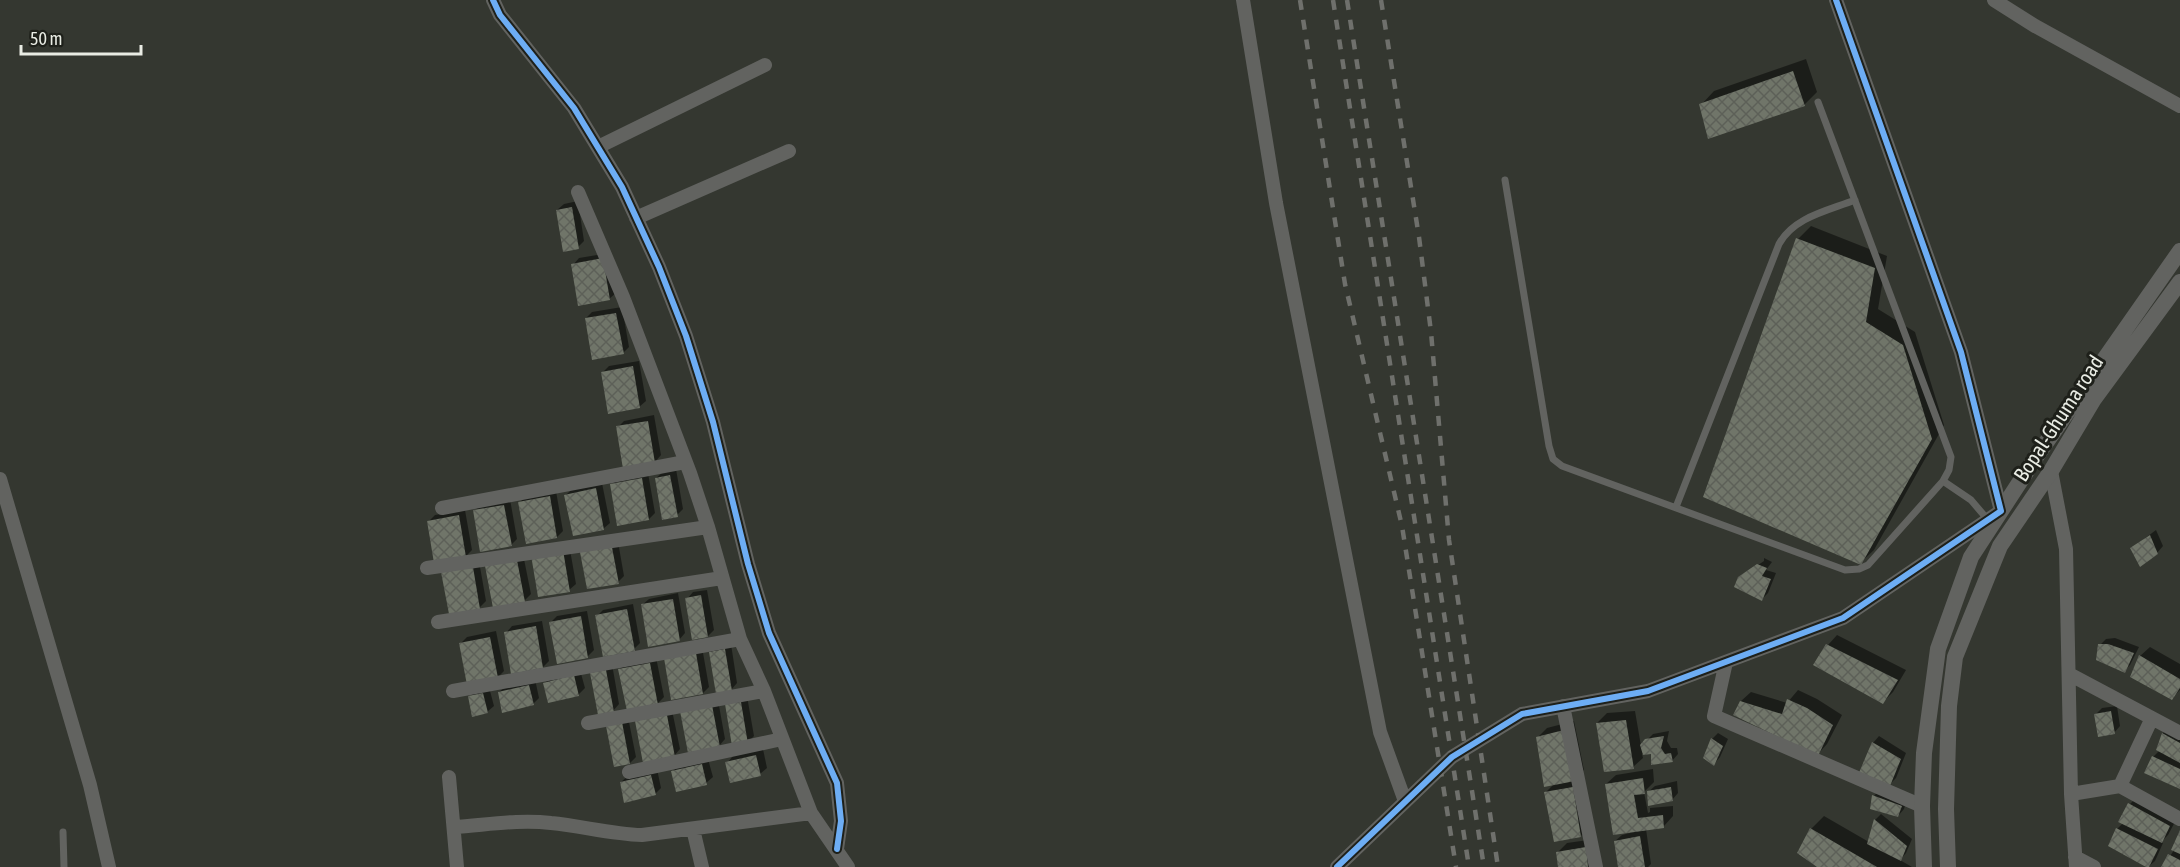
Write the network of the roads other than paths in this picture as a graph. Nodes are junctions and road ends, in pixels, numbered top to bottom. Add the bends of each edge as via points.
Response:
1 (493, 0) edge
2 (1243, 0) edge
3 (1836, 0) edge
4 (1994, 0) edge
5 (765, 65) dead end
6 (1818, 102) dead end
7 (2180, 106) edge
8 (598, 147) junction
9 (789, 151) dead end
10 (1505, 180) dead end
11 (578, 192) dead end
12 (1855, 200) junction
13 (636, 218) junction
14 (2180, 251) edge
15 (2179, 285) edge
16 (685, 462) junction
17 (2051, 471) junction
18 (0, 479) edge
19 (1943, 481) junction
20 (1676, 507) junction
21 (442, 508) dead end
22 (1995, 515) junction
23 (2016, 521) junction
24 (708, 526) junction
25 (427, 568) dead end
26 (722, 578) junction
27 (438, 622) dead end
28 (740, 639) junction
29 (1726, 662) junction
30 (2069, 674) junction
31 (453, 691) dead end
32 (764, 692) junction
33 (1563, 706) junction
34 (2152, 718) junction
35 (588, 723) dead end
36 (2180, 733) edge
37 (782, 739) junction
38 (629, 772) dead end
39 (449, 777) dead end
40 (2120, 786) junction
41 (2072, 794) junction
42 (1405, 801) junction
43 (1922, 806) junction
44 (811, 813) junction
45 (2180, 819) edge
46 (454, 827) junction
47 (693, 829) junction
48 (63, 832) dead end
49 (837, 849) junction
50 (2075, 862) edge
51 (63, 867) edge
52 (109, 867) edge
53 (457, 867) edge
54 (702, 867) edge
55 (848, 867) edge
56 (1337, 867) edge
57 (1596, 867) edge
58 (1924, 867) edge
59 (1948, 867) edge
60 (2094, 867) edge

1 - 8 street via 500,15 574,108
2 - 42 street via 1275,203 1380,732
3 - 22 street via 1961,352
4 - 7 street
5 - 8 street
6 - 12 lane
8 - 13 street
9 - 13 street
10 - 20 lane via 1553,459 1562,466
11 - 16 street via 623,297
12 - 19 lane via 1951,457
12 - 20 lane via 1796,224 1786,232
13 - 49 street via 686,336 769,633 837,783 841,821
14 - 22 street
15 - 17 street, Bopal-Ghuma road via 2094,399
16 - 21 street
16 - 24 street
17 - 23 street, Bopal-Ghuma road
17 - 30 street via 2066,549
18 - 52 street via 90,785
19 - 20 lane via 1868,565 1859,569 1845,570
19 - 22 lane
22 - 23 street
22 - 29 street via 1843,618
22 - 43 street via 1971,557 1938,649 1924,753
23 - 59 street, Bopal-Ghuma road via 2000,546 1955,657 1946,809
24 - 25 street
24 - 26 street
26 - 27 street
26 - 28 street
28 - 31 street
28 - 32 street
29 - 33 street via 1648,691
29 - 43 street via 1714,716
30 - 34 street
30 - 41 street
32 - 35 street
32 - 37 street
33 - 42 street via 1522,714 1452,757
33 - 57 street
34 - 36 street
34 - 40 street
37 - 38 street
37 - 44 street
39 - 46 street
40 - 41 street
40 - 45 street
41 - 50 street
42 - 56 street
43 - 58 street
44 - 47 street
44 - 49 street
46 - 47 street via 549,823 642,835
46 - 53 street
47 - 54 street
48 - 51 lane
49 - 55 street
50 - 60 street

